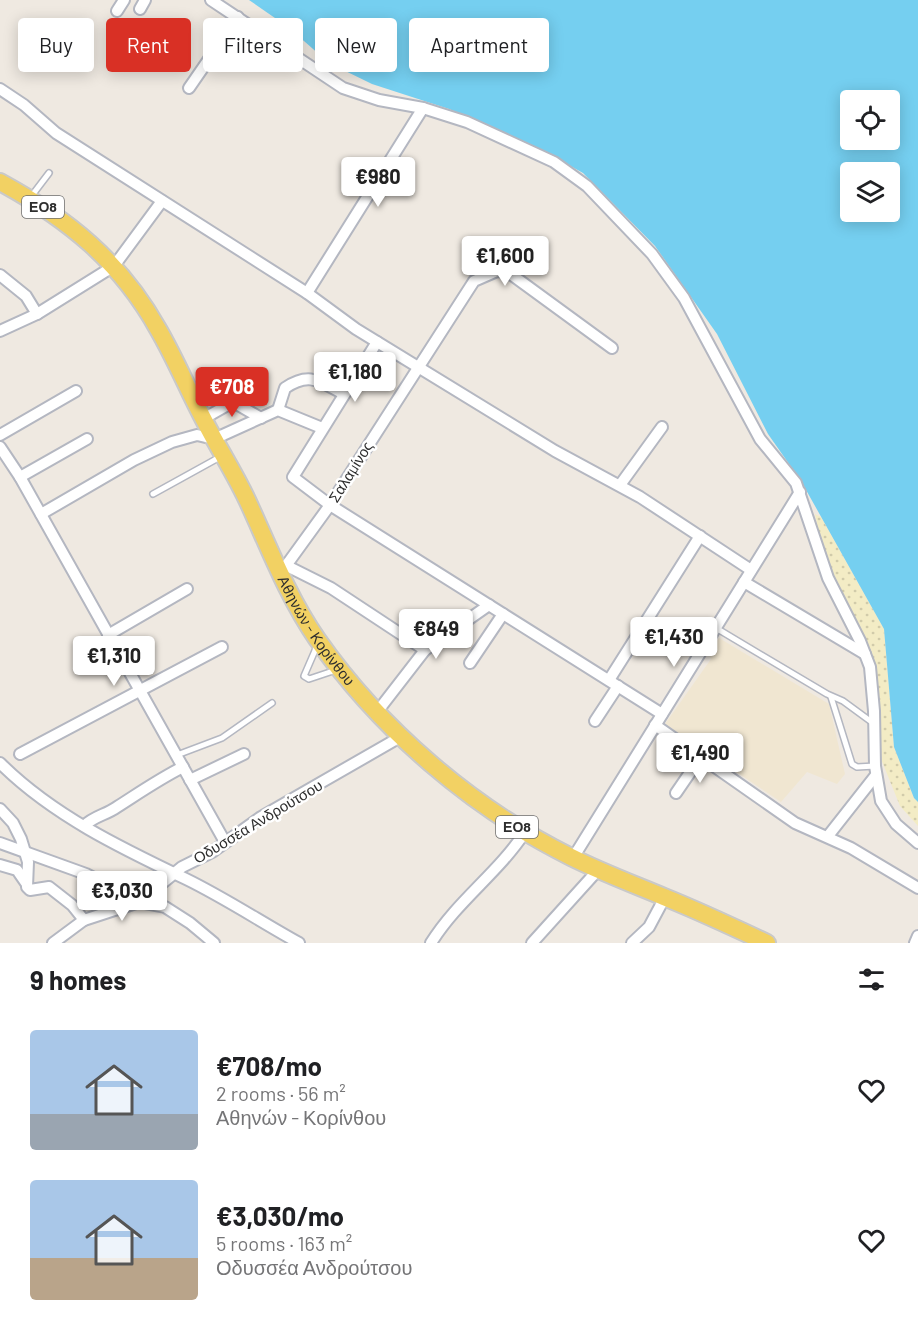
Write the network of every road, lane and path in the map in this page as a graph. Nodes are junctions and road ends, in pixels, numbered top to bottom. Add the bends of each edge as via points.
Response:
1 (124, 0) edge
2 (212, 0) edge
3 (117, 10) dead end
4 (238, 17) junction
5 (189, 88) dead end
6 (0, 89) edge
7 (423, 108) junction
8 (49, 173) dead end
9 (0, 182) edge
10 (29, 199) junction
11 (162, 201) junction
12 (114, 266) junction
13 (0, 275) edge
14 (307, 293) junction
15 (37, 314) junction
16 (0, 331) edge
17 (377, 342) junction
18 (612, 348) dead end
19 (418, 367) junction
20 (76, 391) dead end
21 (344, 394) junction
22 (278, 410) junction
23 (203, 418) junction
24 (261, 418) junction
25 (662, 427) dead end
26 (322, 428) junction
27 (0, 435) edge
28 (87, 439) dead end
29 (214, 439) junction
30 (0, 447) edge
31 (224, 454) junction
32 (20, 477) junction
33 (620, 485) junction
34 (800, 492) junction
35 (153, 494) dead end
36 (330, 505) junction
37 (41, 514) junction
38 (700, 536) junction
39 (283, 570) junction
40 (751, 570) junction
41 (744, 582) junction
42 (188, 589) dead end
43 (489, 604) junction
44 (503, 614) junction
45 (716, 627) junction
46 (108, 635) junction
47 (318, 640) junction
48 (222, 647) dead end
49 (425, 650) junction
50 (866, 654) junction
51 (470, 663) dead end
52 (341, 670) junction
53 (614, 683) junction
54 (141, 693) junction
55 (831, 697) junction
56 (272, 704) dead end
57 (377, 712) junction
58 (662, 714) junction
59 (595, 721) dead end
60 (875, 724) junction
61 (655, 725) junction
62 (402, 736) junction
63 (20, 754) dead end
64 (244, 754) dead end
65 (177, 755) junction
66 (700, 758) junction
67 (0, 763) edge
68 (183, 767) junction
69 (875, 770) junction
70 (190, 780) junction
71 (676, 793) dead end
72 (0, 809) edge
73 (84, 826) junction
74 (525, 832) junction
75 (828, 836) junction
76 (225, 842) junction
77 (0, 843) edge
78 (918, 843) edge
79 (22, 850) junction
80 (573, 858) junction
81 (0, 865) edge
82 (598, 870) junction
83 (173, 874) junction
84 (26, 883) junction
85 (918, 888) edge
86 (665, 897) junction
87 (139, 902) junction
88 (84, 921) junction
89 (918, 936) edge
90 (57, 942) edge
91 (214, 943) edge
92 (299, 943) edge
93 (431, 943) edge
94 (531, 943) edge
95 (632, 943) edge
96 (766, 943) edge
97 (915, 943) edge

1 - 3 street
2 - 4 street
4 - 5 street
4 - 7 street via 343,88
6 - 11 street via 56,133
7 - 14 street
7 - 34 street via 526,147 572,172 595,194 673,281 760,438
8 - 10 lane
9 - 10 main road, Αθηνών - Κορίνθου / ΕΟ8
10 - 12 main road, Αθηνών - Κορίνθου / ΕΟ8 via 90,241
11 - 12 street
11 - 14 street
12 - 15 street
12 - 23 main road, Αθηνών - Κορίνθου / ΕΟ8 via 156,325
13 - 15 street via 26,296
14 - 17 street
15 - 16 street
17 - 19 street
17 - 21 street
18 - 19 street, Σαλαμίνος via 508,272 497,271 474,281
19 - 33 street via 555,451
19 - 36 street, Σαλαμίνος
20 - 27 street
21 - 22 street via 312,378 303,378 285,388
21 - 26 street
22 - 24 street
22 - 26 street
23 - 24 street via 233,402
23 - 29 main road, Αθηνών - Κορίνθου / ΕΟ8
24 - 29 street
25 - 33 street
26 - 36 street via 293,477
28 - 32 street
29 - 31 main road, Αθηνών - Κορίνθου / ΕΟ8
29 - 37 street via 189,435 172,442
30 - 32 street
31 - 35 lane
31 - 39 main road, Αθηνών - Κορίνθου / ΕΟ8
32 - 37 street
33 - 38 street
34 - 40 street
34 - 50 street via 828,578
36 - 39 street, Σαλαμίνος
36 - 43 street
37 - 46 street
38 - 40 street
38 - 53 street
39 - 47 main road, Αθηνών - Κορίνθου / ΕΟ8
39 - 49 street via 331,588
40 - 41 street
41 - 45 street
41 - 50 street
42 - 46 street
43 - 44 street
43 - 49 street
44 - 51 street
44 - 53 street
45 - 55 lane
45 - 58 street
46 - 54 street
47 - 52 main road, Αθηνών - Κορίνθου / ΕΟ8
47 - 52 lane via 304,676 309,679
48 - 54 street
49 - 57 street
50 - 60 street via 873,682
52 - 57 main road, Αθηνών - Κορίνθου / ΕΟ8
53 - 58 street
53 - 59 street
54 - 63 street via 115,702
54 - 65 street
55 - 60 lane
55 - 69 lane via 852,764
56 - 65 lane via 222,738
57 - 62 main road, Αθηνών - Κορίνθου / ΕΟ8
58 - 61 street
60 - 69 street
61 - 66 street
61 - 80 street
62 - 74 main road, Αθηνών - Κορίνθου / ΕΟ8 via 464,789
62 - 76 street, Οδυσσέα Ανδρούτσου
64 - 70 street
65 - 68 street
66 - 71 street
66 - 75 street via 795,824
67 - 73 street via 27,789
68 - 70 street
68 - 73 street
69 - 75 street
69 - 78 street via 886,811
70 - 76 street
72 - 79 street via 13,823
73 - 83 street
74 - 80 main road, Αθηνών - Κορίνθου / ΕΟ8
74 - 93 street via 505,859 449,917
75 - 85 street
76 - 83 street, Οδυσσέα Ανδρούτσου
77 - 79 street
79 - 84 street via 28,862
79 - 87 street via 86,874
80 - 82 main road, Αθηνών - Κορίνθου / ΕΟ8
81 - 84 street via 17,870
82 - 86 main road, Αθηνών - Κορίνθου / ΕΟ8
82 - 94 street
83 - 87 street, Οδυσσέα Ανδρούτσου
83 - 92 street
84 - 88 street via 30,890 49,887 72,905
86 - 95 street via 649,927
86 - 96 main road, Αθηνών - Κορίνθου / ΕΟ8
87 - 88 street, Οδυσσέα Ανδρούτσου
87 - 91 street via 165,907
88 - 90 street, Οδυσσέα Ανδρούτσου
89 - 97 street

